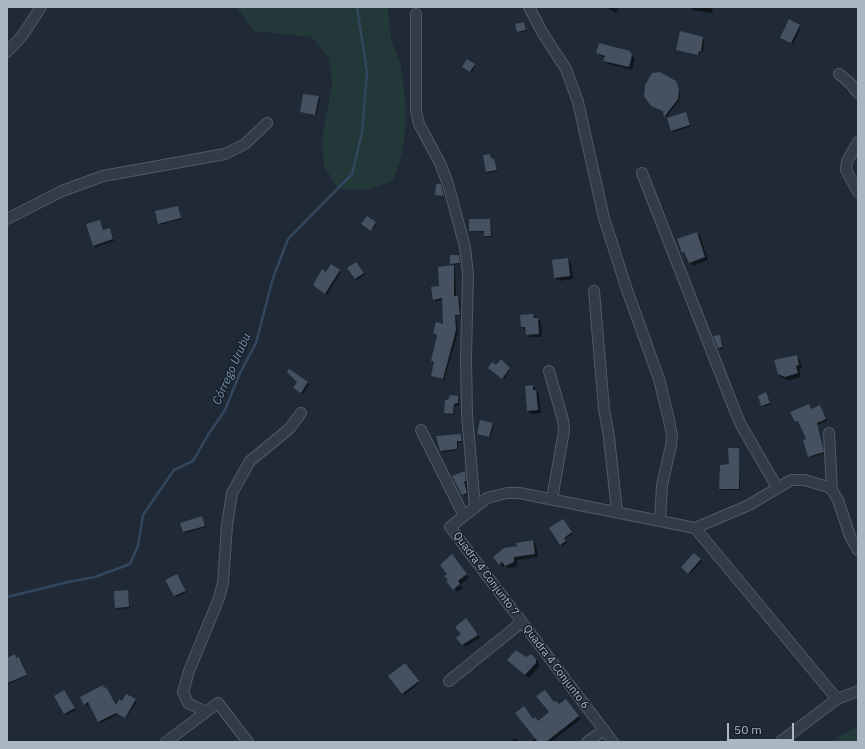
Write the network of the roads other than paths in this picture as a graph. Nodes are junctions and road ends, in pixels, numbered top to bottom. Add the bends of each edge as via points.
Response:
1 (41, 7) edge
2 (529, 7) edge
3 (416, 14) dead end
4 (7, 52) edge
5 (839, 74) dead end
6 (858, 93) edge
7 (267, 124) dead end
8 (858, 142) edge
9 (642, 173) dead end
10 (858, 192) edge
11 (7, 219) edge
12 (594, 291) dead end
13 (549, 371) dead end
14 (301, 413) dead end
15 (421, 430) dead end
16 (829, 433) dead end
17 (777, 487) junction
18 (832, 490) junction
19 (552, 499) junction
20 (475, 508) junction
21 (617, 512) junction
22 (464, 516) junction
23 (660, 521) junction
24 (695, 528) junction
25 (858, 550) edge
26 (522, 622) junction
27 (449, 681) dead end
28 (858, 691) edge
29 (837, 699) junction
30 (206, 712) junction
31 (604, 730) junction
32 (166, 742) edge
33 (248, 742) edge
34 (587, 742) edge
35 (613, 742) edge
36 (780, 742) edge

1 - 4 street via 22,36
2 - 23 street via 566,69 578,102 604,218 659,379 672,436 662,485
3 - 20 street via 418,124 440,163 448,184 465,248 468,274 467,406
5 - 6 street
7 - 11 street via 245,144 225,154 104,176 62,191
8 - 10 street via 846,170
9 - 17 street via 741,426
12 - 21 street via 604,409
13 - 19 street via 564,431
14 - 30 street via 289,429 250,461 232,493 220,598 189,671 183,692 188,703
15 - 22 street
16 - 18 street
17 - 18 street via 791,480 798,480 815,482
17 - 24 street via 749,505
18 - 25 street
19 - 20 street via 507,493 488,498
19 - 21 street
20 - 22 street
21 - 23 street
22 - 26 street, Quadra 4 Conjunto 7 via 450,526
23 - 24 street
24 - 29 street
26 - 27 street, Quadra 4 Conjunto 6
26 - 31 street, Quadra 4 Conjunto 6
28 - 29 street
29 - 36 street
30 - 32 street
30 - 33 street via 218,704
31 - 34 street
31 - 35 street, Quadra 4 Conjunto 6

